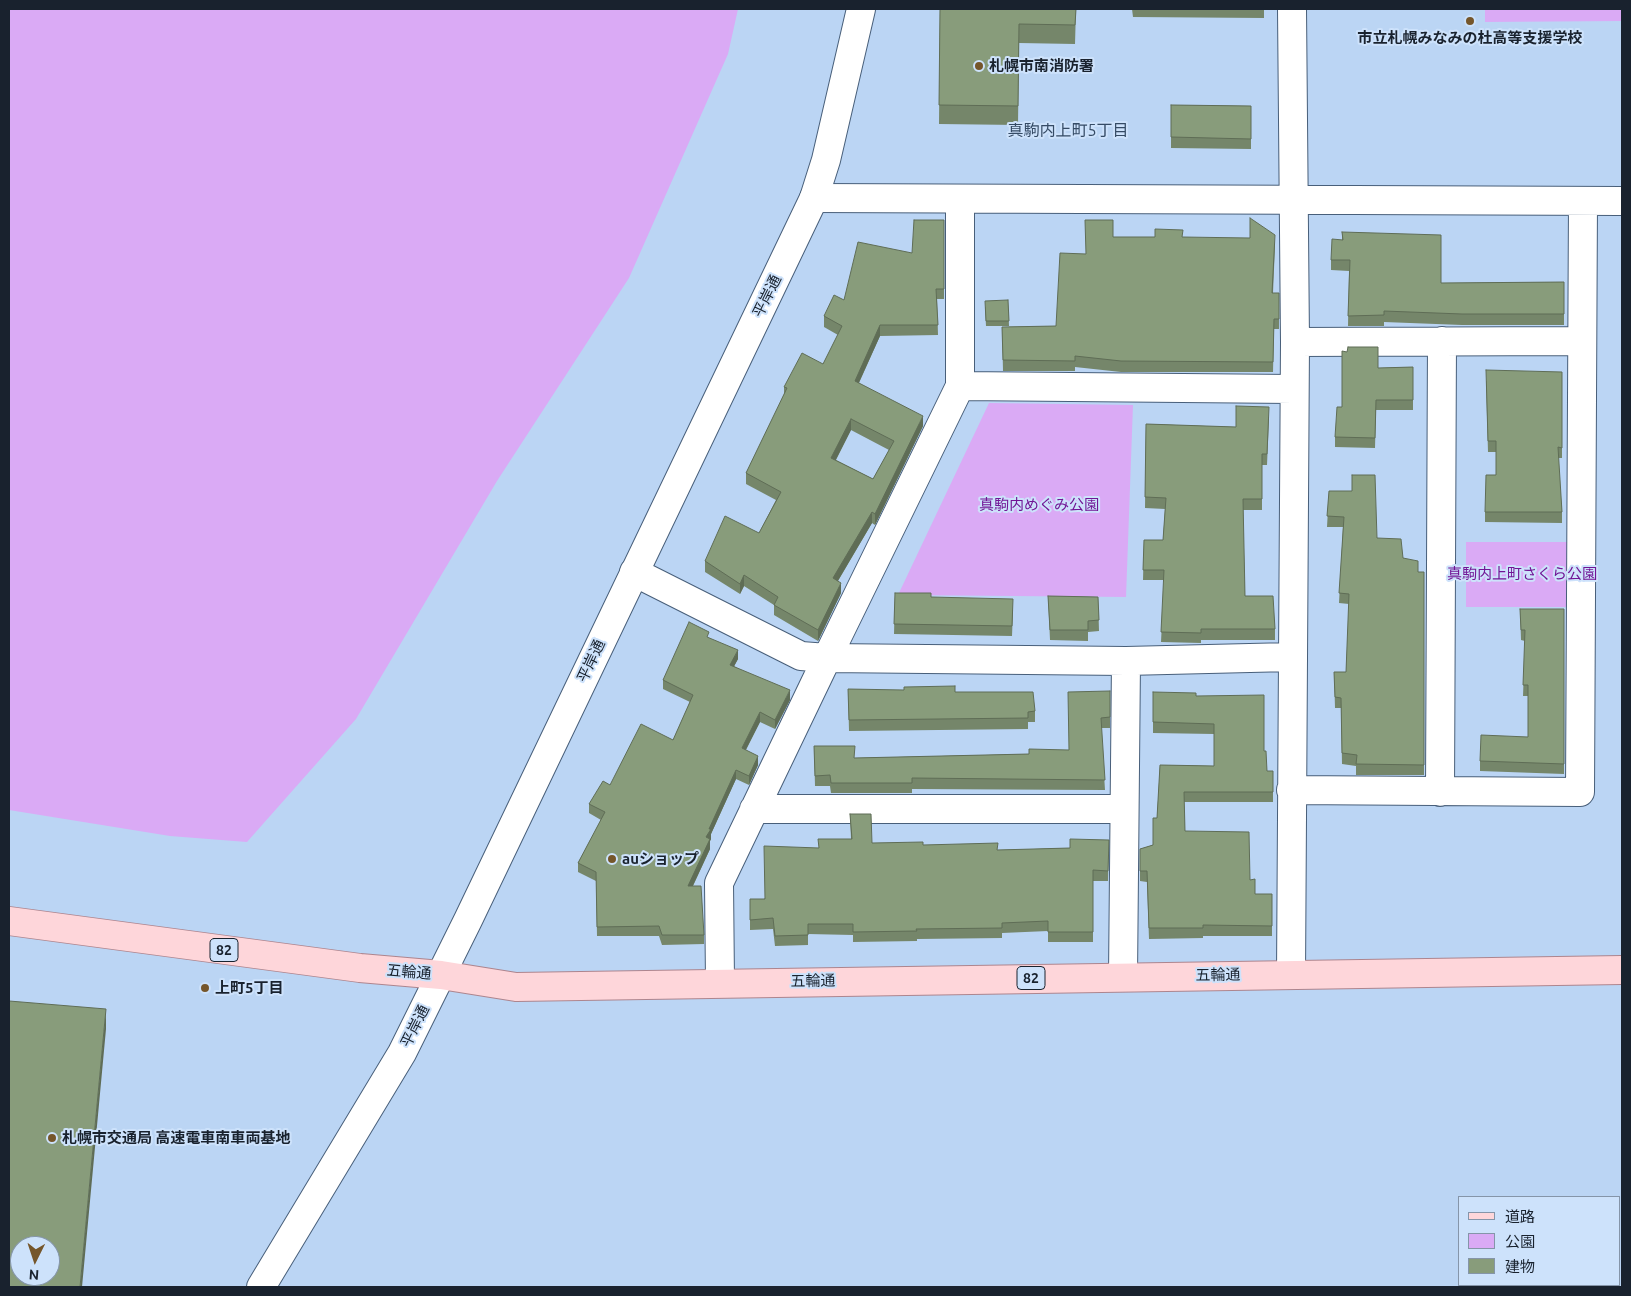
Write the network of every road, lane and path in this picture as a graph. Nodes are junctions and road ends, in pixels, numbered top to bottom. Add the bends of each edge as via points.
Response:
1 (861, 9) edge
2 (1292, 9) edge
3 (814, 198) junction
4 (960, 200) junction
5 (1292, 200) junction
6 (1583, 201) junction
7 (1622, 201) edge
8 (1442, 341) junction
9 (1582, 341) junction
10 (1294, 342) junction
11 (960, 386) junction
12 (1293, 389) junction
13 (634, 572) junction
14 (1291, 657) junction
15 (827, 658) junction
16 (1126, 661) junction
17 (1291, 790) junction
18 (1440, 792) junction
19 (754, 809) junction
20 (1124, 809) junction
21 (9, 921) edge
22 (1622, 970) edge
23 (1291, 974) junction
24 (440, 975) junction
25 (1123, 977) junction
26 (720, 982) junction
27 (261, 1287) edge

1 - 3 street, 平岸通
2 - 5 street
3 - 4 street
3 - 13 street, 平岸通
4 - 5 street
4 - 11 street
5 - 6 street
5 - 10 street
6 - 7 street
6 - 9 street
8 - 9 street
8 - 10 street
8 - 18 street
9 - 18 street via 1580,792
10 - 12 street
11 - 12 street
11 - 15 street
12 - 14 street
13 - 15 street via 802,656
13 - 24 street, 平岸通
14 - 16 street
14 - 17 street
15 - 16 street
15 - 19 street
16 - 20 street
17 - 18 street
17 - 23 street
19 - 20 street
19 - 26 street via 719,883
20 - 25 street
21 - 24 main road, 五輪通 / 82 via 360,968
22 - 23 main road, 五輪通 / 82
23 - 25 main road, 五輪通 / 82
24 - 26 main road, 五輪通 / 82 via 516,987
24 - 27 street, 平岸通 via 402,1053
25 - 26 main road, 五輪通 / 82

